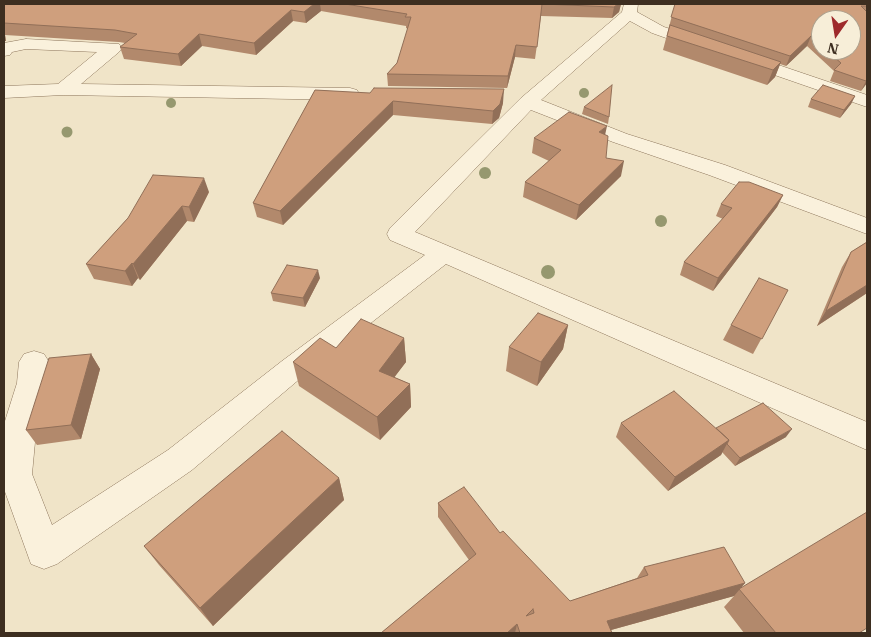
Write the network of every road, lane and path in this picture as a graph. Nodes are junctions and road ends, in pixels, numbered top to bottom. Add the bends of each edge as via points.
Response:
1 (630, 9) edge
2 (4, 51) edge
3 (8, 88) edge
4 (63, 90) junction
5 (371, 94) edge
6 (523, 98) junction
7 (867, 101) edge
8 (867, 226) edge
9 (443, 254) junction
10 (34, 362) dead end
11 (867, 436) edge

1 - 6 street
1 - 7 street via 658,30
2 - 4 street via 26,44 114,48
3 - 4 street
4 - 5 street
6 - 8 street via 620,138
6 - 9 street via 399,234
9 - 10 street via 292,369 180,460 44,552 15,474 21,421 32,383
9 - 11 street

